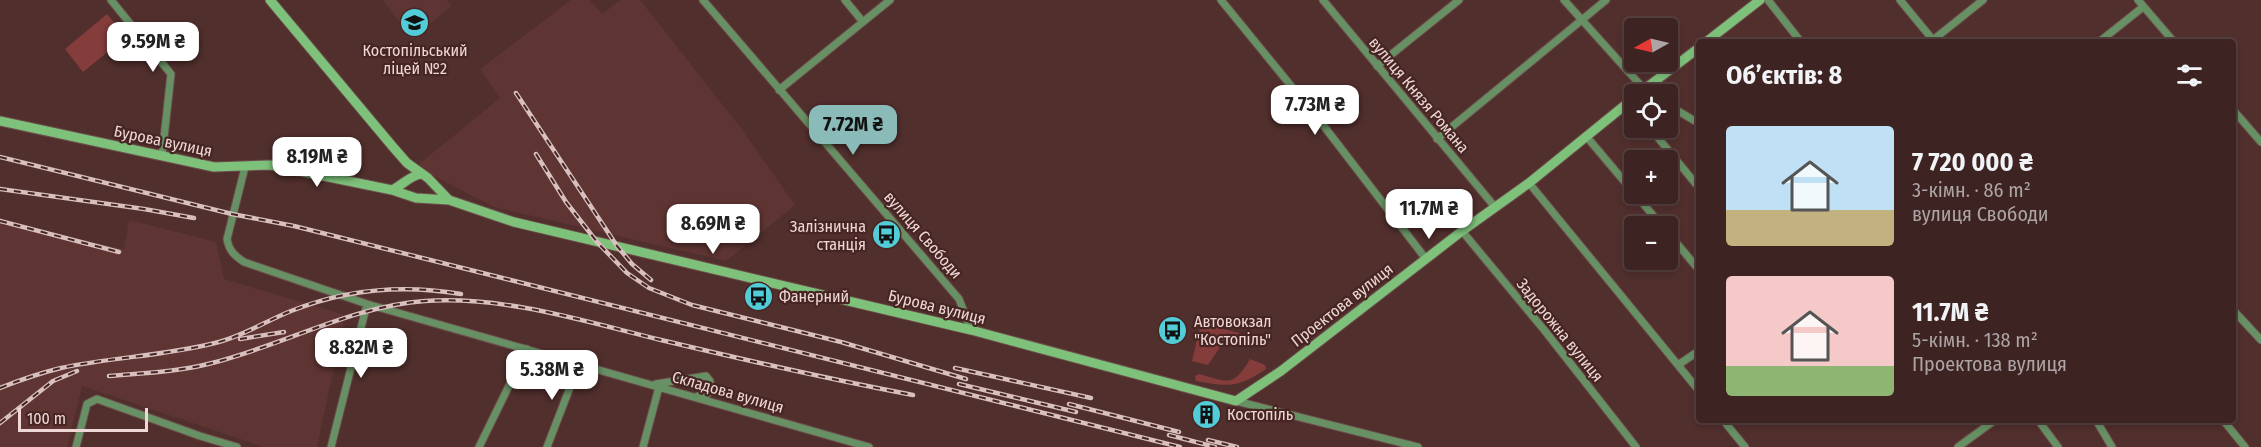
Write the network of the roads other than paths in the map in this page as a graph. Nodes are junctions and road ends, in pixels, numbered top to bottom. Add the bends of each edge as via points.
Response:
1 (111, 0) edge
2 (270, 0) edge
3 (703, 0) edge
4 (845, 0) edge
5 (890, 0) edge
6 (1221, 0) edge
7 (1323, 0) edge
8 (1459, 0) edge
9 (1564, 0) edge
10 (1606, 0) edge
11 (1760, 0) edge
12 (1768, 0) edge
13 (1900, 0) edge
14 (1983, 0) edge
15 (2138, 0) edge
16 (2143, 7) junction
17 (1581, 21) junction
18 (863, 22) junction
19 (1710, 39) edge
20 (1799, 39) edge
21 (1932, 39) edge
22 (1934, 39) edge
23 (2103, 39) edge
24 (2171, 39) edge
25 (1696, 50) edge
26 (1377, 66) junction
27 (1628, 84) edge
28 (1656, 84) edge
29 (779, 90) junction
30 (1624, 109) edge
31 (1678, 111) edge
32 (2236, 113) edge
33 (0, 121) edge
34 (1696, 122) edge
35 (1586, 136) junction
36 (1658, 138) edge
37 (1437, 139) junction
38 (2261, 142) edge
39 (162, 156) junction
40 (407, 163) junction
41 (244, 167) junction
42 (421, 174) junction
43 (409, 180) junction
44 (430, 181) junction
45 (1529, 183) junction
46 (1696, 184) edge
47 (392, 190) junction
48 (416, 197) junction
49 (448, 200) junction
50 (1495, 207) junction
51 (1654, 216) edge
52 (1462, 231) junction
53 (1678, 245) edge
54 (1426, 259) junction
55 (1696, 266) edge
56 (367, 304) junction
57 (2236, 313) edge
58 (971, 330) junction
59 (2261, 340) edge
60 (527, 349) junction
61 (1696, 353) edge
62 (579, 363) junction
63 (1678, 365) junction
64 (651, 384) junction
65 (659, 387) junction
66 (1696, 387) edge
67 (690, 395) junction
68 (1236, 401) junction
69 (1725, 423) edge
70 (1991, 423) edge
71 (2040, 423) edge
72 (2098, 423) edge
73 (2225, 423) edge
74 (76, 447) edge
75 (237, 447) edge
76 (331, 447) edge
77 (479, 447) edge
78 (548, 447) edge
79 (643, 447) edge
80 (869, 447) edge
81 (1418, 447) edge
82 (1636, 447) edge
83 (1744, 447) edge
84 (1958, 447) edge
85 (2058, 447) edge
86 (2112, 447) edge
87 (2245, 447) edge

1 - 39 street via 171,74
2 - 40 main road
3 - 29 street, вулиця Свободи
4 - 18 street
5 - 18 street
6 - 54 street
7 - 26 street, вулиця Князя Романа
8 - 26 street
9 - 17 street
10 - 17 street
11 - 19 main road
12 - 20 street
13 - 21 street
14 - 22 street
15 - 16 street
16 - 23 street
16 - 24 street
17 - 27 street
17 - 37 street
18 - 29 street
25 - 28 main road, Проектова вулиця
26 - 37 street, вулиця Князя Романа
29 - 58 street, вулиця Свободи via 959,299
30 - 35 main road, Проектова вулиця
31 - 34 street
32 - 38 street
33 - 39 main road, Бурова вулиця
35 - 45 main road, Проектова вулиця
35 - 51 street
36 - 46 street
37 - 50 street, вулиця Князя Романа
39 - 41 main road, Бурова вулиця via 214,167
40 - 42 main road
40 - 43 main road
41 - 47 main road, Бурова вулиця via 270,165
41 - 56 street, Складова вулиця via 226,239 234,255 244,262
42 - 43 main road
42 - 44 main road
43 - 47 main road
43 - 48 main road via 408,190
44 - 48 main road via 430,193
44 - 49 main road
45 - 50 main road, Проектова вулиця
45 - 63 street
47 - 48 main road, Бурова вулиця
48 - 49 main road, Бурова вулиця
49 - 58 main road, Бурова вулиця via 514,222
50 - 52 main road, Проектова вулиця
52 - 54 main road, Проектова вулиця
52 - 82 street, Задорожна вулиця
53 - 55 street
54 - 68 main road, Проектова вулиця
56 - 60 street, Складова вулиця
56 - 76 street
57 - 59 street
58 - 68 main road, Бурова вулиця
60 - 62 street, Складова вулиця
60 - 77 street
61 - 63 street
62 - 64 street, Складова вулиця
62 - 78 street
63 - 66 street
64 - 65 street, Складова вулиця
64 - 67 street via 706,376 710,381 709,394
65 - 67 street, Складова вулиця
65 - 79 street
67 - 80 street, Складова вулиця
68 - 81 street, Бурова вулиця
69 - 83 street
70 - 84 street
71 - 85 street
72 - 86 street
73 - 87 street
74 - 75 street via 87,404 97,399

